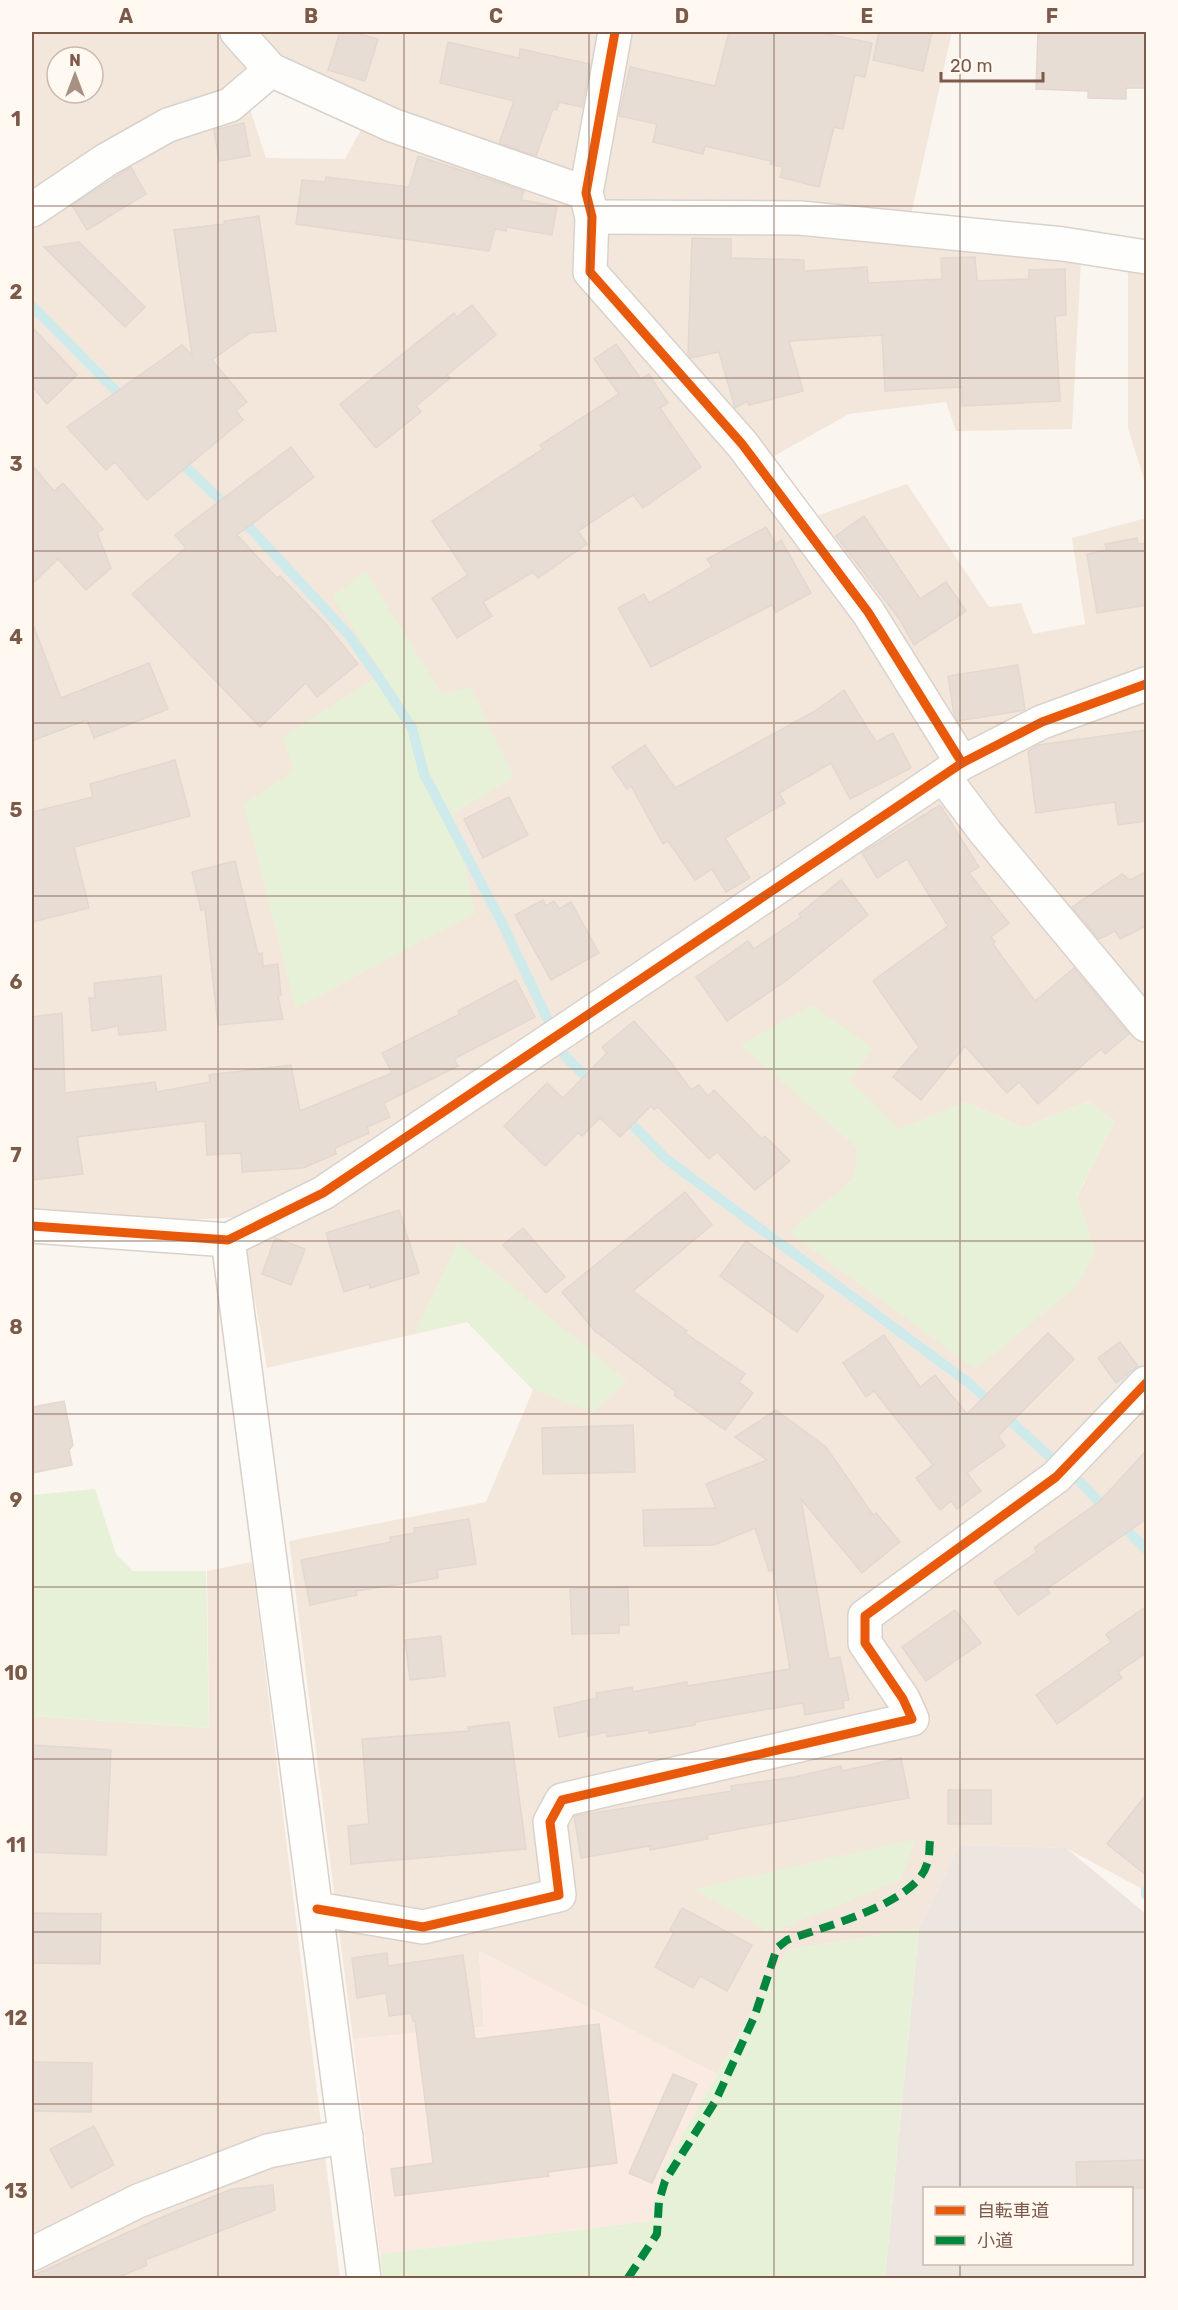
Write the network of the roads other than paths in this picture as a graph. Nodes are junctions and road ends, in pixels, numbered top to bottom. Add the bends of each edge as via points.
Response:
1 (237, 32) edge
2 (615, 32) edge
3 (271, 70) junction
4 (589, 205) junction
5 (32, 210) edge
6 (1146, 257) edge
7 (1146, 684) edge
8 (953, 770) junction
9 (1146, 1025) edge
10 (32, 1226) edge
11 (228, 1240) junction
12 (1146, 1383) edge
13 (317, 1909) junction
14 (346, 2136) junction
15 (32, 2254) edge
16 (364, 2278) edge

1 - 3 street
2 - 4 street
3 - 4 street via 392,125
3 - 5 street via 230,105 168,125 106,160
4 - 6 street via 800,218 1063,244
4 - 8 street via 590,272 742,444 868,612
7 - 8 street via 1042,722
8 - 9 street via 993,842
8 - 11 street via 323,1193
10 - 11 street
11 - 13 street
12 - 13 street via 1056,1477 865,1616 865,1643 912,1719 562,1800 550,1822 559,1895 423,1927
13 - 14 street
14 - 15 street via 258,2155 138,2200
14 - 16 street

